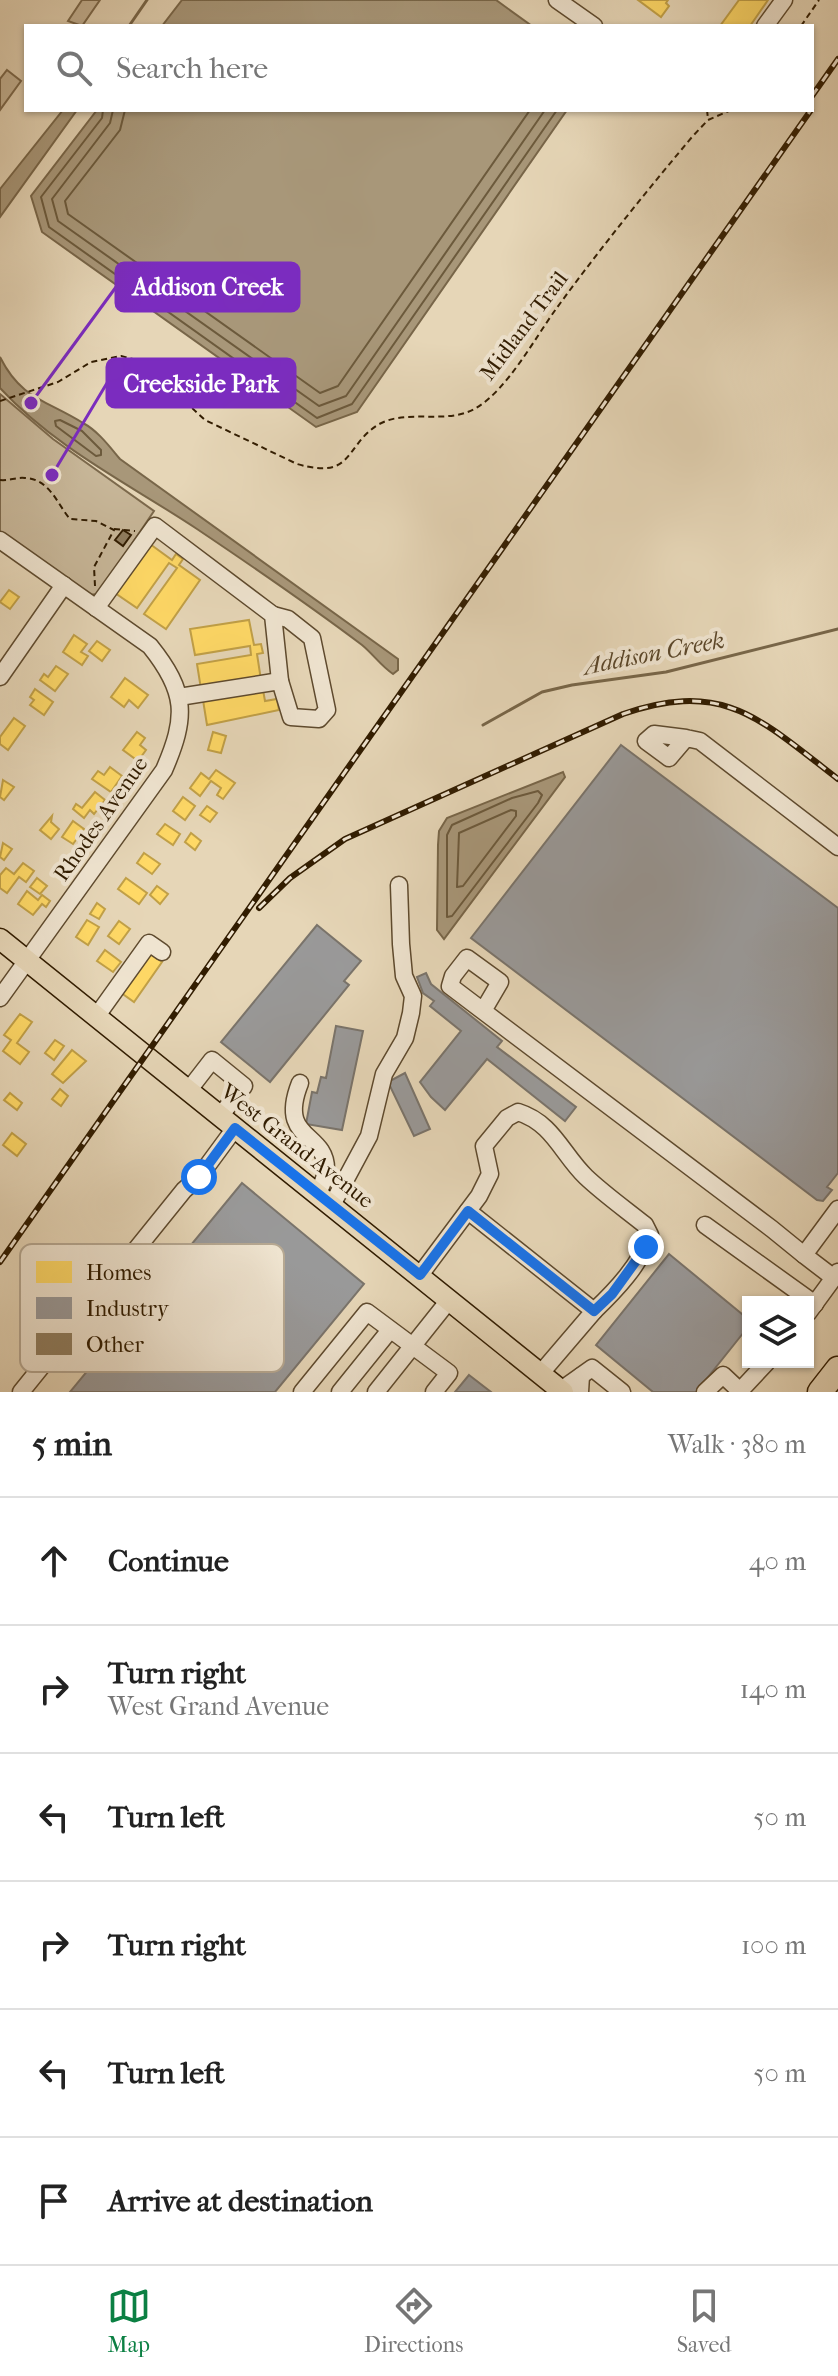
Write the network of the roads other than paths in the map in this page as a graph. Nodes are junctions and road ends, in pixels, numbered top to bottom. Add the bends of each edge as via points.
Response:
1 (557, 0) edge
2 (784, 0) edge
3 (591, 24) edge
4 (766, 24) edge
5 (0, 540) edge
6 (64, 585) junction
7 (99, 604) junction
8 (273, 615) junction
9 (0, 677) edge
10 (280, 681) junction
11 (179, 697) junction
12 (686, 738) dead end
13 (838, 847) edge
14 (399, 885) dead end
15 (0, 939) edge
16 (162, 952) dead end
17 (27, 961) junction
18 (0, 998) edge
19 (483, 1011) dead end
20 (96, 1017) junction
21 (300, 1083) dead end
22 (188, 1091) junction
23 (228, 1122) junction
24 (325, 1199) junction
25 (838, 1209) edge
26 (468, 1211) junction
27 (705, 1225) dead end
28 (140, 1244) edge
29 (804, 1255) junction
30 (420, 1275) junction
31 (836, 1275) edge
32 (797, 1296) edge
33 (450, 1299) junction
34 (814, 1305) edge
35 (594, 1311) junction
36 (390, 1330) junction
37 (413, 1346) junction
38 (761, 1368) edge
39 (838, 1369) edge
40 (37, 1372) edge
41 (541, 1373) junction
42 (571, 1388) edge
43 (740, 1391) edge
44 (21, 1392) edge
45 (302, 1392) edge
46 (340, 1392) edge
47 (376, 1392) edge
48 (434, 1392) edge
49 (622, 1392) edge
50 (705, 1392) edge
51 (820, 1392) edge

1 - 3 street
2 - 4 street
5 - 6 street, Rhodes Avenue
6 - 7 street, Rhodes Avenue
6 - 9 street
7 - 8 street via 155,526
7 - 11 street, Rhodes Avenue via 150,646 169,670
8 - 10 street
8 - 10 street via 288,619 312,638 327,710 319,719 291,717
10 - 11 street
11 - 17 street, Rhodes Avenue via 180,734 164,770
12 - 13 street via 700,741
14 - 24 street via 411,1013 405,1038 384,1074 369,1136
15 - 17 main road, West Grand Avenue
16 - 20 street via 149,943
17 - 18 street, Rhodes Avenue
17 - 20 main road, West Grand Avenue
19 - 29 street
20 - 22 main road, West Grand Avenue
21 - 24 street via 292,1113 324,1161
22 - 23 main road, West Grand Avenue
22 - 23 street via 212,1060 234,1077 244,1086
23 - 24 main road, West Grand Avenue
23 - 28 street via 199,1177
24 - 30 main road, West Grand Avenue
25 - 29 street
26 - 30 street
26 - 35 street
26 - 35 street via 490,1174 484,1146 507,1118 518,1112 531,1116 561,1141 583,1175 645,1225 650,1235 612,1294
27 - 32 street
29 - 31 street
30 - 33 main road, West Grand Avenue
31 - 34 street
33 - 37 street
33 - 41 main road, West Grand Avenue
35 - 41 street
36 - 37 street
36 - 45 street via 367,1312
36 - 46 street
37 - 47 street
37 - 48 street via 449,1373
38 - 43 street
39 - 51 highway
40 - 44 street
41 - 42 main road, West Grand Avenue
42 - 49 street via 592,1368
43 - 50 street via 723,1375

